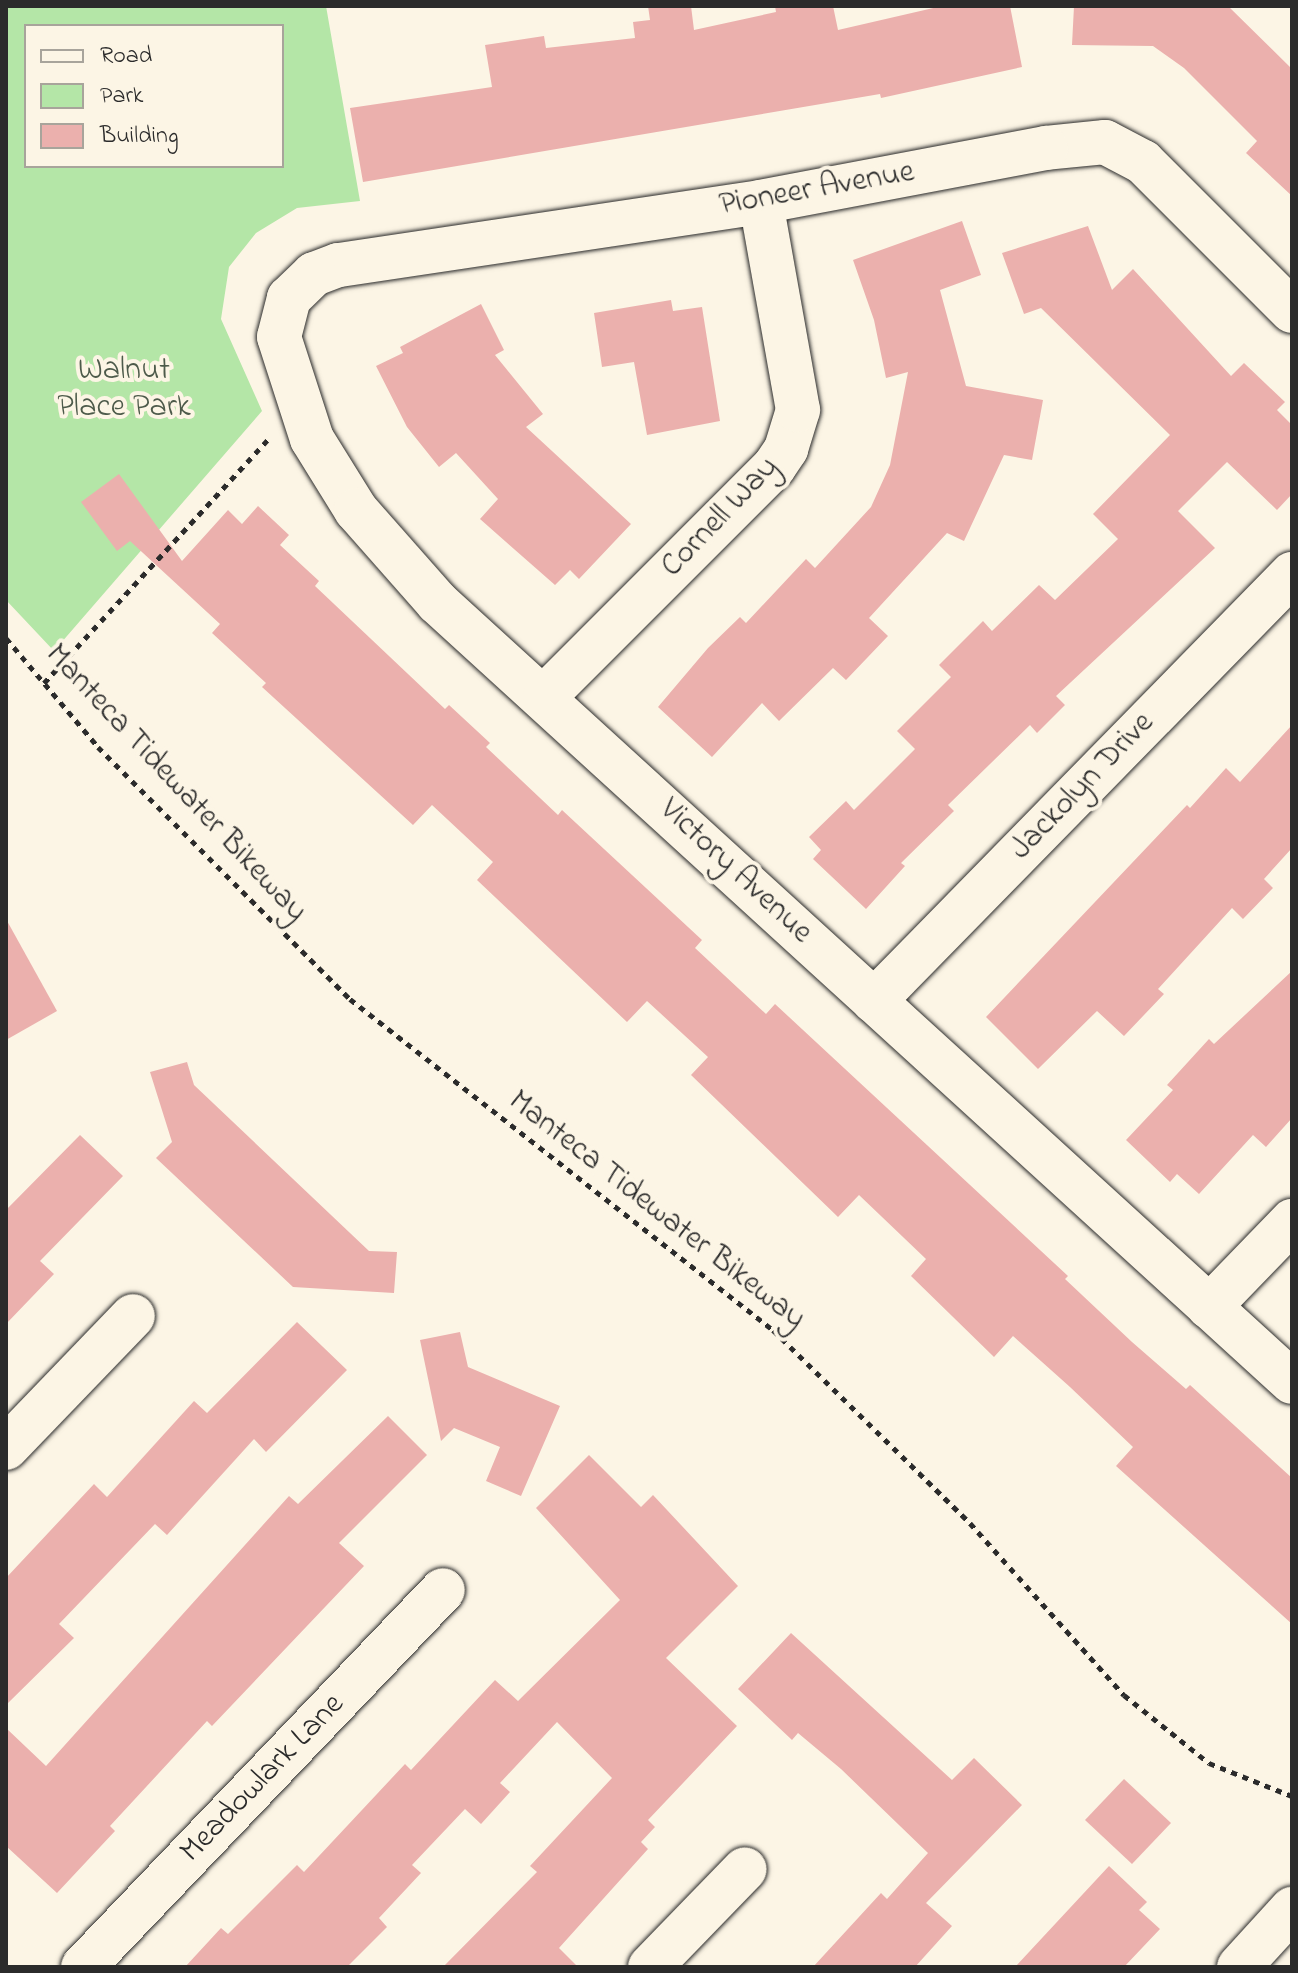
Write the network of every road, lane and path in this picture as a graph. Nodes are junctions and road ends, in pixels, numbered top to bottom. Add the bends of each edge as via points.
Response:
1 (761, 202) junction
2 (289, 298) joint
3 (1292, 311) edge
4 (271, 436) dead end
5 (1292, 574) edge
6 (6, 638) edge
7 (44, 683) junction
8 (545, 696) junction
9 (874, 1001) junction
10 (1292, 1221) edge
11 (1209, 1307) junction
12 (133, 1316) dead end
13 (1292, 1382) edge
14 (6, 1448) edge
15 (443, 1590) dead end
16 (1292, 1796) edge
17 (745, 1869) dead end
18 (1292, 1909) edge
19 (83, 1967) edge
20 (650, 1967) edge
21 (1239, 1967) edge

1 - 2 street, Pioneer Avenue via 338,265 314,274
1 - 3 street, Pioneer Avenue via 1046,148 1105,142 1143,162
1 - 8 street, Cornell Way via 798,410 786,449
2 - 8 street, Victory Avenue via 279,337 283,361 312,439 356,510 437,602
4 - 7 path
5 - 9 street, Jackolyn Drive
6 - 7 path, Manteca Tidewater Bikeway
7 - 16 path, Manteca Tidewater Bikeway via 98,747 350,999 773,1330 970,1523 1124,1695 1209,1763
8 - 9 street, Victory Avenue
9 - 11 street, Victory Avenue
10 - 11 street
11 - 13 street, Victory Avenue
12 - 14 street
15 - 19 street, Meadowlark Lane
17 - 20 street
18 - 21 street

